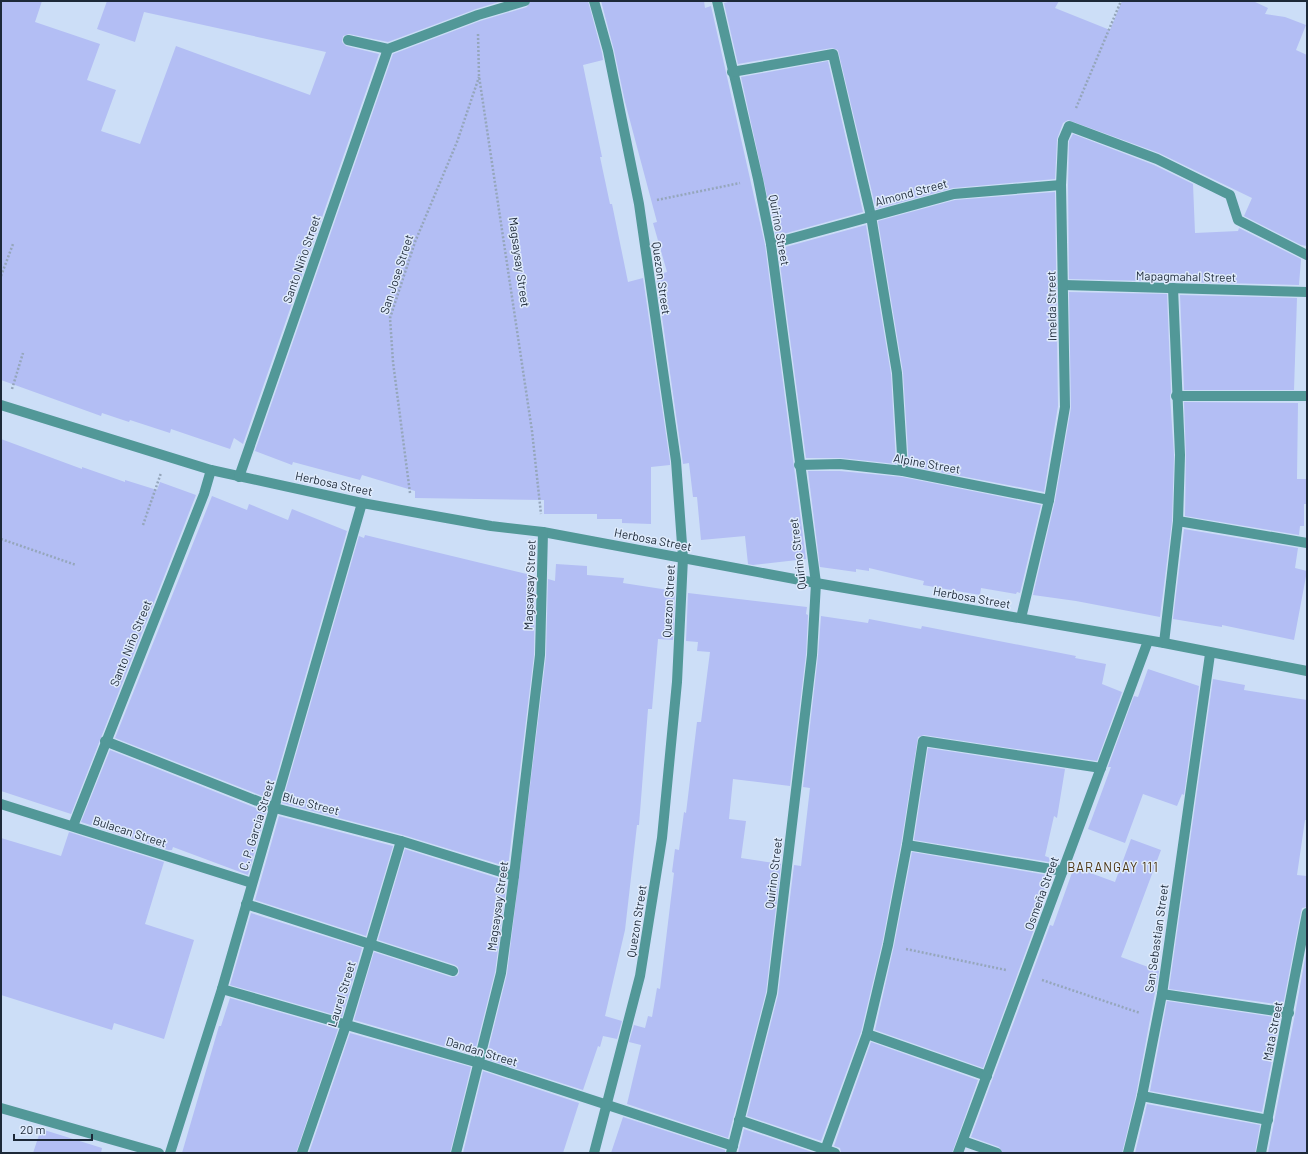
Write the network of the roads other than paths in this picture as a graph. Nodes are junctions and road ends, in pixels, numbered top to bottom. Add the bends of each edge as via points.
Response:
1 (526, 1) edge
2 (594, 1) edge
3 (717, 1) edge
4 (348, 40) dead end
5 (388, 49) junction
6 (732, 72) junction
7 (1062, 185) junction
8 (871, 216) junction
9 (771, 244) junction
10 (1307, 255) edge
11 (1064, 285) junction
12 (1173, 288) junction
13 (1307, 292) edge
14 (1176, 396) junction
15 (1307, 396) edge
16 (4, 406) edge
17 (799, 465) junction
18 (211, 470) junction
19 (903, 471) junction
20 (239, 477) junction
21 (1049, 500) junction
22 (362, 503) junction
23 (1178, 521) junction
24 (543, 532) junction
25 (1307, 543) edge
26 (683, 558) junction
27 (816, 584) junction
28 (1021, 618) junction
29 (1148, 641) junction
30 (1164, 643) junction
31 (1210, 654) junction
32 (1307, 671) edge
33 (105, 741) junction
34 (1101, 768) junction
35 (1, 804) edge
36 (275, 808) junction
37 (72, 826) junction
38 (401, 840) junction
39 (907, 845) junction
40 (1063, 871) junction
41 (514, 876) junction
42 (252, 883) junction
43 (246, 904) junction
44 (1307, 913) edge
45 (370, 944) junction
46 (453, 971) dead end
47 (222, 989) junction
48 (1162, 994) junction
49 (1289, 1013) junction
50 (346, 1025) junction
51 (867, 1034) junction
52 (479, 1063) junction
53 (987, 1076) junction
54 (1142, 1096) junction
55 (606, 1104) junction
56 (1, 1108) edge
57 (739, 1120) junction
58 (1268, 1120) junction
59 (963, 1141) junction
60 (732, 1150) edge
61 (829, 1152) edge
62 (159, 1153) edge
63 (170, 1153) edge
64 (302, 1153) edge
65 (456, 1153) edge
66 (594, 1153) edge
67 (958, 1153) edge
68 (997, 1153) edge
69 (1128, 1153) edge
70 (1261, 1153) edge

1 - 5 street via 478,15
2 - 26 street, Quezon Street via 608,51 638,204 676,461
3 - 6 street, Quirino Street
4 - 5 street
5 - 20 street, Santo Niño Street
6 - 8 street via 833,54
6 - 9 street, Quirino Street
7 - 8 street, Almond Street via 954,194
7 - 10 street, Imelda Street via 1064,140 1069,126 1157,159 1230,195 1238,220
7 - 11 street, Imelda Street
8 - 9 street, Almond Street
8 - 19 street via 896,372
9 - 17 street, Quirino Street
11 - 12 street, Mapagmahal Street
11 - 21 street, Imelda Street via 1065,407
12 - 13 street, Mapagmahal Street
12 - 14 street
14 - 15 street
14 - 23 street via 1180,455
16 - 18 street, Herbosa Street
17 - 19 street, Alpine Street via 840,464
17 - 27 street, Quirino Street
18 - 20 street, Herbosa Street
18 - 33 street, Santo Niño Street via 204,494
19 - 21 street, Alpine Street
20 - 22 street, Herbosa Street
21 - 28 street, Imelda Street
22 - 24 street, Herbosa Street via 492,526
22 - 36 street, C. P. Garcia Street
23 - 25 street
23 - 30 street
24 - 26 street, Herbosa Street
24 - 41 street, Magsaysay Street via 540,655
26 - 27 street, Herbosa Street
26 - 55 street, Quezon Street via 677,682 662,838 640,976
27 - 28 street, Herbosa Street
27 - 57 street, Quirino Street via 812,655 772,993
28 - 29 street, Herbosa Street
29 - 30 street, Herbosa Street
29 - 34 street, Osmeña Street
30 - 31 street, Herbosa Street
31 - 32 street, Herbosa Street
31 - 48 street, San Sebastian Street
33 - 36 street, Blue Street
33 - 37 street, Santo Niño Street
34 - 39 street via 923,741
34 - 40 street, Osmeña Street
35 - 37 street, Bulacan Street
36 - 38 street, Blue Street
36 - 42 street, C. P. Garcia Street
37 - 42 street, Bulacan Street
38 - 41 street, Blue Street
38 - 45 street, Laurel Street
39 - 40 street
39 - 51 street via 888,945
40 - 53 street, Osmeña Street
41 - 52 street, Magsaysay Street via 501,973
42 - 43 street, C. P. Garcia Street
43 - 45 street
43 - 47 street, C. P. Garcia Street
44 - 49 street, Mata Street
45 - 46 street
45 - 50 street, Laurel Street
47 - 50 street, Dandan Street
47 - 63 street, C. P. Garcia Street
48 - 49 street
48 - 54 street, San Sebastian Street
49 - 58 street, Mata Street
50 - 52 street, Dandan Street
50 - 64 street, Laurel Street
51 - 53 street
51 - 61 street
52 - 55 street, Dandan Street
52 - 65 street, Magsaysay Street
53 - 59 street, Osmeña Street
54 - 58 street
54 - 69 street, San Sebastian Street
55 - 60 street, Dandan Street
55 - 66 street, Quezon Street
56 - 62 street
57 - 60 street, Quirino Street
57 - 61 street
58 - 70 street, Mata Street
59 - 67 street, Osmeña Street
59 - 68 street

